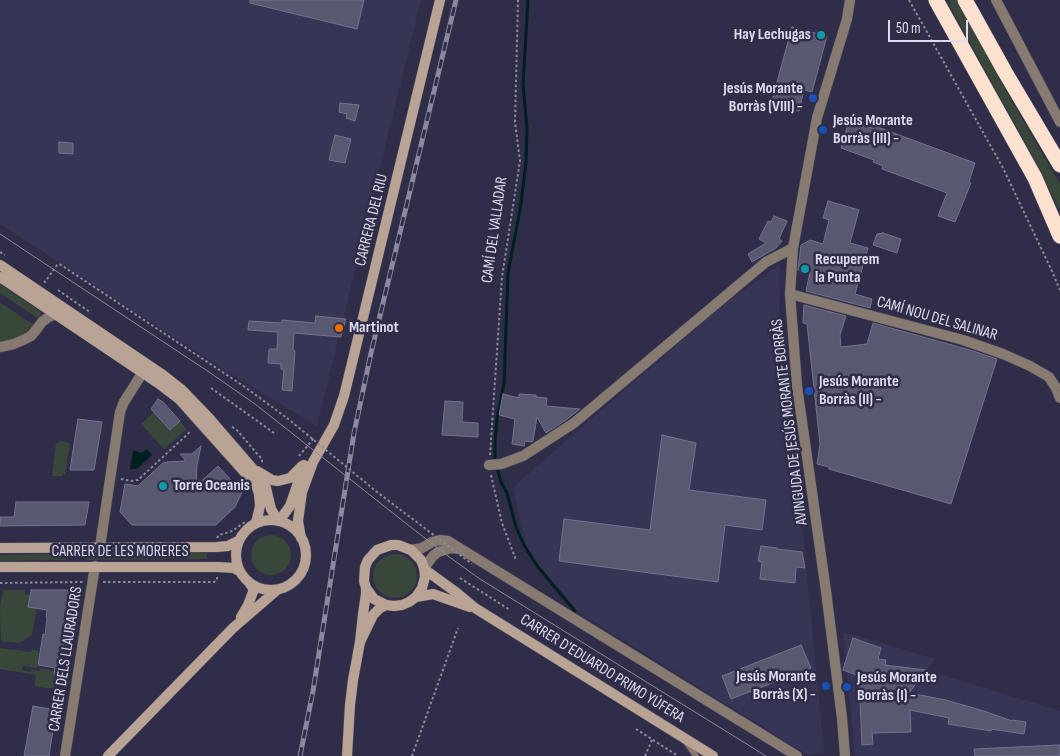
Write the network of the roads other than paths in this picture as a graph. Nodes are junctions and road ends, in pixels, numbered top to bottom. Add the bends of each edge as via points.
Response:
1 (440, 0) edge
2 (850, 0) edge
3 (936, 0) edge
4 (965, 0) edge
5 (996, 0) edge
6 (1060, 122) edge
7 (1060, 165) edge
8 (1060, 236) edge
9 (793, 248) junction
10 (0, 265) edge
11 (0, 277) edge
12 (790, 294) junction
13 (56, 314) junction
14 (0, 346) edge
15 (143, 372) junction
16 (1060, 398) edge
17 (319, 440) junction
18 (300, 462) junction
19 (489, 465) road end
20 (256, 467) junction
21 (251, 521) junction
22 (278, 521) junction
23 (301, 538) junction
24 (238, 542) junction
25 (100, 547) junction
26 (0, 548) edge
27 (462, 549) junction
28 (411, 550) junction
29 (95, 566) junction
30 (0, 567) edge
31 (424, 568) junction
32 (239, 571) junction
33 (250, 584) junction
34 (366, 588) junction
35 (277, 590) junction
36 (416, 597) junction
37 (386, 605) junction
38 (475, 608) junction
39 (233, 628) junction
40 (360, 642) junction
41 (680, 736) junction
42 (65, 756) edge
43 (108, 756) edge
44 (347, 756) edge
45 (696, 756) edge
46 (713, 756) edge
47 (796, 756) edge
48 (845, 756) edge

1 - 17 main road, CARRERA DEL RIU via 344,396 334,425
2 - 9 street, AVINGUDA DE JESÚS MORANTE BORRÀS via 817,118
3 - 8 highway via 1035,178
4 - 7 highway
5 - 6 street
9 - 12 street, AVINGUDA DE JESÚS MORANTE BORRÀS
9 - 19 street via 766,262 574,423 523,456
10 - 20 main road via 173,382
11 - 13 main road
12 - 16 street, CAMÍ NOU DEL SALINAR via 963,340 1002,354 1050,377
12 - 48 street, AVINGUDA DE JESÚS MORANTE BORRÀS via 797,386
13 - 14 street via 42,322 24,340
13 - 15 main road
15 - 21 main road via 179,399 256,485 260,506 257,519
15 - 25 street via 122,406 118,419
17 - 18 main road, CARRERA DEL RIU
17 - 23 main road, CARRERA DEL RIU via 302,492 298,521
18 - 20 main road via 290,478 278,481 267,477
18 - 22 main road, CARRERA DEL RIU via 290,506
20 - 22 main road
21 - 22 main road
21 - 24 main road
22 - 23 main road via 294,529
23 - 35 main road via 306,559 302,571 295,580
24 - 25 main road, CARRER DE LES MORERES via 217,547
24 - 32 main road
25 - 26 main road, CARRER DE LES MORERES
27 - 28 street via 440,540
27 - 31 street via 438,552
27 - 47 street
28 - 31 main road
28 - 34 main road via 391,545 372,554 365,567
29 - 30 main road, CARRER DE LES MORERES
29 - 32 main road, CARRER DE LES MORERES via 218,566
29 - 42 street, CARRER DELS LLAURADORS
31 - 36 main road via 424,582
31 - 38 main road, CARRER D'EDUARDO PRIMO YÚFERA
32 - 33 main road
33 - 35 main road
33 - 39 main road via 253,588 251,599
34 - 37 main road via 374,599
34 - 40 main road
35 - 39 main road
36 - 37 main road via 402,605
36 - 38 main road, CARRER D'EDUARDO PRIMO YÚFERA via 433,594
37 - 40 main road via 376,611
38 - 41 main road, CARRER D'EDUARDO PRIMO YÚFERA
39 - 43 main road
40 - 44 main road via 351,697
41 - 45 lane
41 - 46 main road, CARRER D'EDUARDO PRIMO YÚFERA

